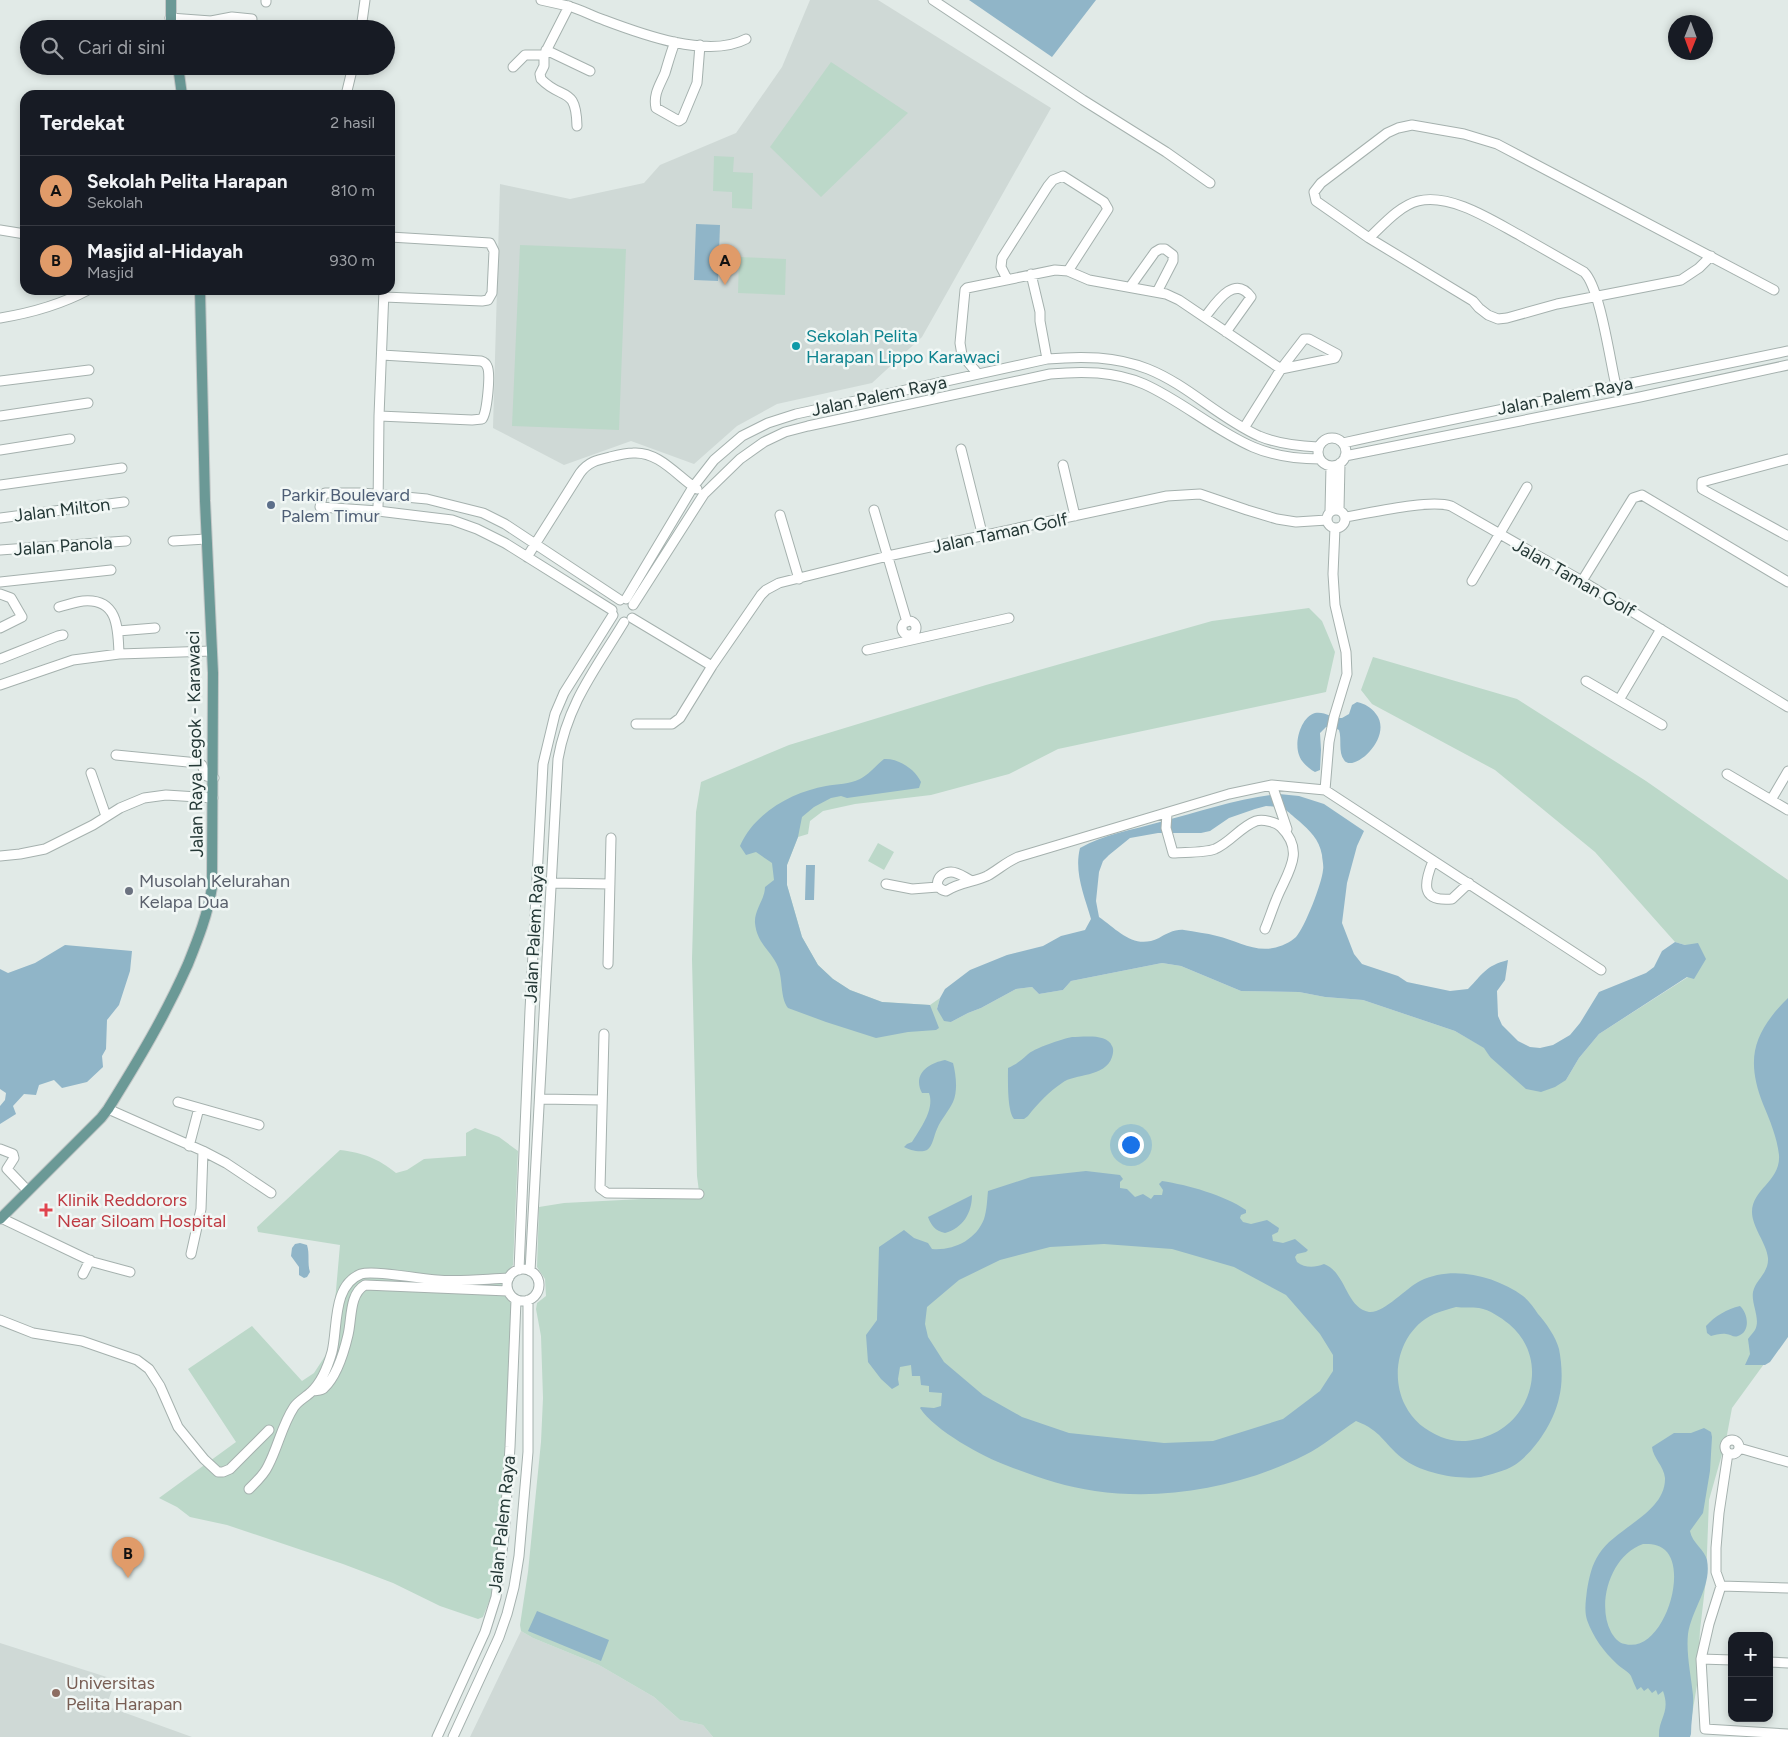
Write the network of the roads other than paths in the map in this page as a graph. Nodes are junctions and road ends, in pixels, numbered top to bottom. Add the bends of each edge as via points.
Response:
1 (170, 0) edge
2 (365, 0) edge
3 (542, 0) edge
4 (933, 0) edge
5 (569, 6) junction
6 (170, 18) joint
7 (252, 19) dead end
8 (197, 20) edge
9 (216, 20) edge
10 (362, 20) edge
11 (746, 39) dead end
12 (675, 42) junction
13 (700, 45) junction
14 (545, 52) junction
15 (513, 67) dead end
16 (590, 71) dead end
17 (179, 75) edge
18 (351, 75) edge
19 (181, 90) edge
20 (347, 90) edge
21 (577, 126) dead end
22 (1210, 183) dead end
23 (0, 230) edge
24 (20, 233) edge
25 (395, 237) edge
26 (1368, 238) junction
27 (1711, 256) junction
28 (1068, 271) junction
29 (1031, 274) junction
30 (1007, 279) junction
31 (1130, 288) junction
32 (1774, 290) dead end
33 (1157, 292) junction
34 (395, 294) edge
35 (78, 295) edge
36 (200, 295) edge
37 (384, 295) edge
38 (1597, 297) junction
39 (1205, 317) junction
40 (0, 318) edge
41 (1226, 332) junction
42 (1788, 351) edge
43 (382, 354) junction
44 (1049, 359) junction
45 (1788, 365) edge
46 (1281, 369) junction
47 (89, 370) dead end
48 (978, 374) junction
49 (0, 381) edge
50 (1616, 386) junction
51 (88, 403) dead end
52 (0, 416) edge
53 (379, 416) junction
54 (1244, 428) junction
55 (70, 440) dead end
56 (1343, 442) junction
57 (1318, 447) junction
58 (960, 449) dead end
59 (0, 450) edge
60 (1320, 459) junction
61 (1788, 459) edge
62 (1339, 462) junction
63 (1063, 465) dead end
64 (122, 468) dead end
65 (0, 485) edge
66 (693, 487) junction
67 (1527, 487) dead end
68 (378, 494) junction
69 (704, 494) junction
70 (124, 502) dead end
71 (874, 510) dead end
72 (378, 511) junction
73 (780, 515) dead end
74 (1335, 515) junction
75 (1075, 516) junction
76 (0, 518) edge
77 (1335, 528) junction
78 (1500, 534) junction
79 (1788, 536) edge
80 (983, 537) junction
81 (206, 539) junction
82 (173, 540) dead end
83 (126, 541) dead end
84 (535, 544) junction
85 (0, 550) edge
86 (888, 556) junction
87 (527, 557) junction
88 (111, 570) dead end
89 (800, 579) junction
90 (1472, 581) dead end
91 (1582, 581) junction
92 (0, 582) edge
93 (1788, 582) edge
94 (0, 594) edge
95 (626, 601) junction
96 (59, 607) dead end
97 (612, 612) junction
98 (1009, 618) dead end
99 (628, 620) junction
100 (0, 628) edge
101 (155, 628) dead end
102 (1661, 629) junction
103 (118, 631) junction
104 (63, 636) dead end
105 (911, 637) junction
106 (867, 650) dead end
107 (212, 651) junction
108 (119, 654) junction
109 (0, 659) edge
110 (712, 666) junction
111 (1586, 681) dead end
112 (0, 685) edge
113 (1619, 700) junction
114 (1788, 707) edge
115 (636, 724) dead end
116 (1662, 725) dead end
117 (116, 755) dead end
118 (1788, 771) edge
119 (91, 773) dead end
120 (1727, 774) dead end
121 (214, 778) junction
122 (1273, 788) junction
123 (1325, 790) junction
124 (213, 798) junction
125 (1771, 800) junction
126 (1788, 810) edge
127 (106, 816) junction
128 (1167, 816) junction
129 (1289, 836) junction
130 (611, 838) dead end
131 (0, 856) edge
132 (1433, 861) junction
133 (970, 880) junction
134 (551, 883) junction
135 (1468, 883) junction
136 (610, 884) junction
137 (886, 884) dead end
138 (938, 888) junction
139 (1265, 929) dead end
140 (608, 964) dead end
141 (1601, 970) dead end
142 (604, 1034) dead end
143 (540, 1099) junction
144 (602, 1100) junction
145 (178, 1102) dead end
146 (199, 1108) junction
147 (108, 1109) junction
148 (259, 1125) dead end
149 (189, 1146) junction
150 (0, 1149) edge
151 (203, 1151) junction
152 (28, 1191) junction
153 (271, 1192) dead end
154 (699, 1194) dead end
155 (0, 1219) edge
156 (192, 1254) dead end
157 (90, 1260) junction
158 (519, 1270) junction
159 (530, 1271) junction
160 (130, 1272) dead end
161 (83, 1274) dead end
162 (509, 1278) junction
163 (508, 1291) junction
164 (343, 1293) junction
165 (355, 1297) junction
166 (516, 1300) junction
167 (528, 1300) junction
168 (0, 1320) edge
169 (313, 1390) junction
170 (269, 1430) dead end
171 (1788, 1462) edge
172 (249, 1489) dead end
173 (1721, 1586) junction
174 (1788, 1588) edge
175 (1701, 1659) junction
176 (1728, 1660) edge
177 (1773, 1662) edge
178 (1788, 1663) edge
179 (1703, 1733) edge
180 (1788, 1734) edge
181 (437, 1737) edge
182 (453, 1737) edge

1 - 6 main road
2 - 10 street
3 - 5 street
4 - 22 street
5 - 12 street
5 - 14 street
6 - 8 street
7 - 9 street via 232,17
11 - 13 street via 726,46
12 - 13 street
12 - 13 street via 655,104 656,108 677,120 682,119 696,88
14 - 15 street via 525,55
14 - 16 street
14 - 21 street via 541,79 572,100 577,110
17 - 19 main road
18 - 20 street
23 - 24 street
25 - 34 street via 490,244 494,251 492,293 488,300
26 - 27 street via 1316,201 1315,189 1388,133 1412,125 1464,134 1497,144
26 - 38 street via 1498,319
26 - 38 street via 1400,210 1415,202 1453,203 1584,272
27 - 32 street
27 - 38 street via 1681,280
28 - 29 street
28 - 30 street via 1108,209 1104,202 1063,176 1048,186 1002,258 1001,267
28 - 31 street via 1089,280
29 - 30 street
29 - 44 street
30 - 48 street via 967,288 963,293 961,350
31 - 33 street
31 - 33 street via 1155,252 1166,249 1173,261
33 - 39 street via 1179,300
35 - 40 street via 42,309
36 - 81 main road, Jalan Raya Legok - Karawaci
37 - 43 street
38 - 50 street
39 - 41 street
39 - 41 street via 1225,294 1235,288 1241,289 1251,297
41 - 46 street
42 - 50 street, Jalan Palem Raya
43 - 53 street
43 - 53 street via 481,361 489,371 486,412 482,419
44 - 48 street, Jalan Palem Raya
44 - 54 street, Jalan Palem Raya via 1077,357 1128,362 1172,380
45 - 62 street, Jalan Palem Raya
46 - 46 street via 1304,340 1309,339 1337,357
46 - 54 street
47 - 49 street
48 - 66 street, Jalan Palem Raya via 768,423 742,436 714,460
50 - 56 street, Jalan Palem Raya
51 - 52 street
53 - 68 street
54 - 57 street, Jalan Palem Raya via 1286,444
55 - 59 street
56 - 57 street via 1329,438
56 - 62 street via 1345,447
57 - 60 street
58 - 80 street
60 - 62 street via 1327,465
60 - 69 street, Jalan Palem Raya via 1298,459 1254,448 1143,384 1124,377 1075,372 1050,374 785,432 740,459
61 - 79 street via 1702,482 1702,489
62 - 74 street
63 - 75 street
64 - 65 street
66 - 69 street
66 - 84 street via 666,464 640,453 595,460 580,473
66 - 95 street, Jalan Palem Raya
67 - 78 street
68 - 72 street
68 - 72 street via 325,493 320,507
68 - 84 street via 427,499 483,513
69 - 95 street, Jalan Palem Raya
70 - 76 street, Jalan Milton
71 - 86 street
72 - 87 street via 452,520 476,528
73 - 89 street
74 - 75 street, Jalan Taman Golf via 1296,522 1276,519 1200,494 1167,496
74 - 77 street via 1329,525
74 - 77 street via 1342,525
74 - 78 street, Jalan Taman Golf via 1445,504
75 - 80 street, Jalan Taman Golf
77 - 123 street via 1335,605 1346,652 1347,674 1329,742
78 - 90 street
78 - 91 street, Jalan Taman Golf
80 - 86 street, Jalan Taman Golf
81 - 82 street
81 - 107 main road, Jalan Raya Legok - Karawaci
83 - 85 street, Jalan Panola
84 - 87 street
84 - 95 street
86 - 89 street, Jalan Taman Golf
86 - 105 street via 907,622 903,631
87 - 97 street
88 - 92 street
89 - 110 street, Jalan Taman Golf via 766,590
91 - 93 street via 1633,498 1642,495
91 - 102 street, Jalan Taman Golf
94 - 100 street via 11,598 22,617
95 - 97 street via 616,602
95 - 99 street via 635,609
96 - 103 street via 83,601 103,604 113,612
97 - 99 street via 615,619
97 - 158 street, Jalan Palem Raya via 564,693 555,714 543,764
98 - 105 street
99 - 110 street
99 - 134 street, Jalan Palem Raya via 585,683 561,741
101 - 103 street
102 - 113 street
102 - 114 street, Jalan Taman Golf
103 - 108 street
104 - 109 street
105 - 106 street
107 - 108 street
107 - 121 main road, Jalan Raya Legok - Karawaci
108 - 112 street via 73,660
110 - 115 street, Jalan Taman Golf via 677,722
111 - 113 street
113 - 116 street
117 - 121 street via 200,763 206,776
118 - 125 street
119 - 127 street
120 - 125 street
121 - 124 main road, Jalan Raya Legok - Karawaci
122 - 123 street
122 - 128 street via 1229,794
122 - 129 street
123 - 132 street
124 - 127 street via 166,795 144,798
124 - 147 main road, Jalan Raya Legok - Karawaci via 210,906 171,1002
125 - 126 street
127 - 131 street via 45,848
128 - 129 street via 1166,828 1174,853 1214,849 1258,820 1279,825
128 - 133 street via 1018,858 985,876
129 - 139 street via 1294,863
130 - 136 street
132 - 135 street
132 - 135 street via 1425,886 1434,898 1452,899
133 - 138 street via 946,891
133 - 138 street via 950,872 941,875
134 - 136 street
134 - 143 street, Jalan Palem Raya
135 - 141 street
136 - 140 street
137 - 138 street
142 - 144 street
143 - 144 street
143 - 159 street, Jalan Palem Raya
144 - 154 street via 599,1185 602,1190 607,1193
145 - 146 street
146 - 148 street
146 - 149 street
147 - 149 street
147 - 152 main road, Jalan Raya Legok - Karawaci
149 - 151 street
150 - 152 street via 13,1154 8,1168
151 - 153 street
151 - 156 street via 201,1209
152 - 155 main road, Jalan Raya Legok - Karawaci
155 - 157 street
157 - 160 street
157 - 161 street
158 - 159 street
158 - 162 street
159 - 167 street via 539,1285 536,1295
162 - 163 street
162 - 164 street via 438,1280 368,1273 352,1279
163 - 165 street via 365,1285 359,1288
163 - 166 street
164 - 165 street
164 - 169 street via 332,1349 322,1378
165 - 169 street via 348,1336 334,1373 324,1388
166 - 167 street
166 - 181 street, Jalan Palem Raya via 504,1536 496,1597 485,1632
167 - 182 street, Jalan Palem Raya via 528,1452 514,1587 498,1637
168 - 170 street via 33,1333 82,1341 138,1360 149,1369 160,1386 178,1427 218,1472 230,1469
169 - 172 street via 295,1406 268,1467
171 - 173 street via 1739,1448 1735,1453 1728,1453 1716,1548 1716,1572
173 - 174 street
173 - 175 street
175 - 176 street
175 - 179 street
177 - 178 street
179 - 180 street

